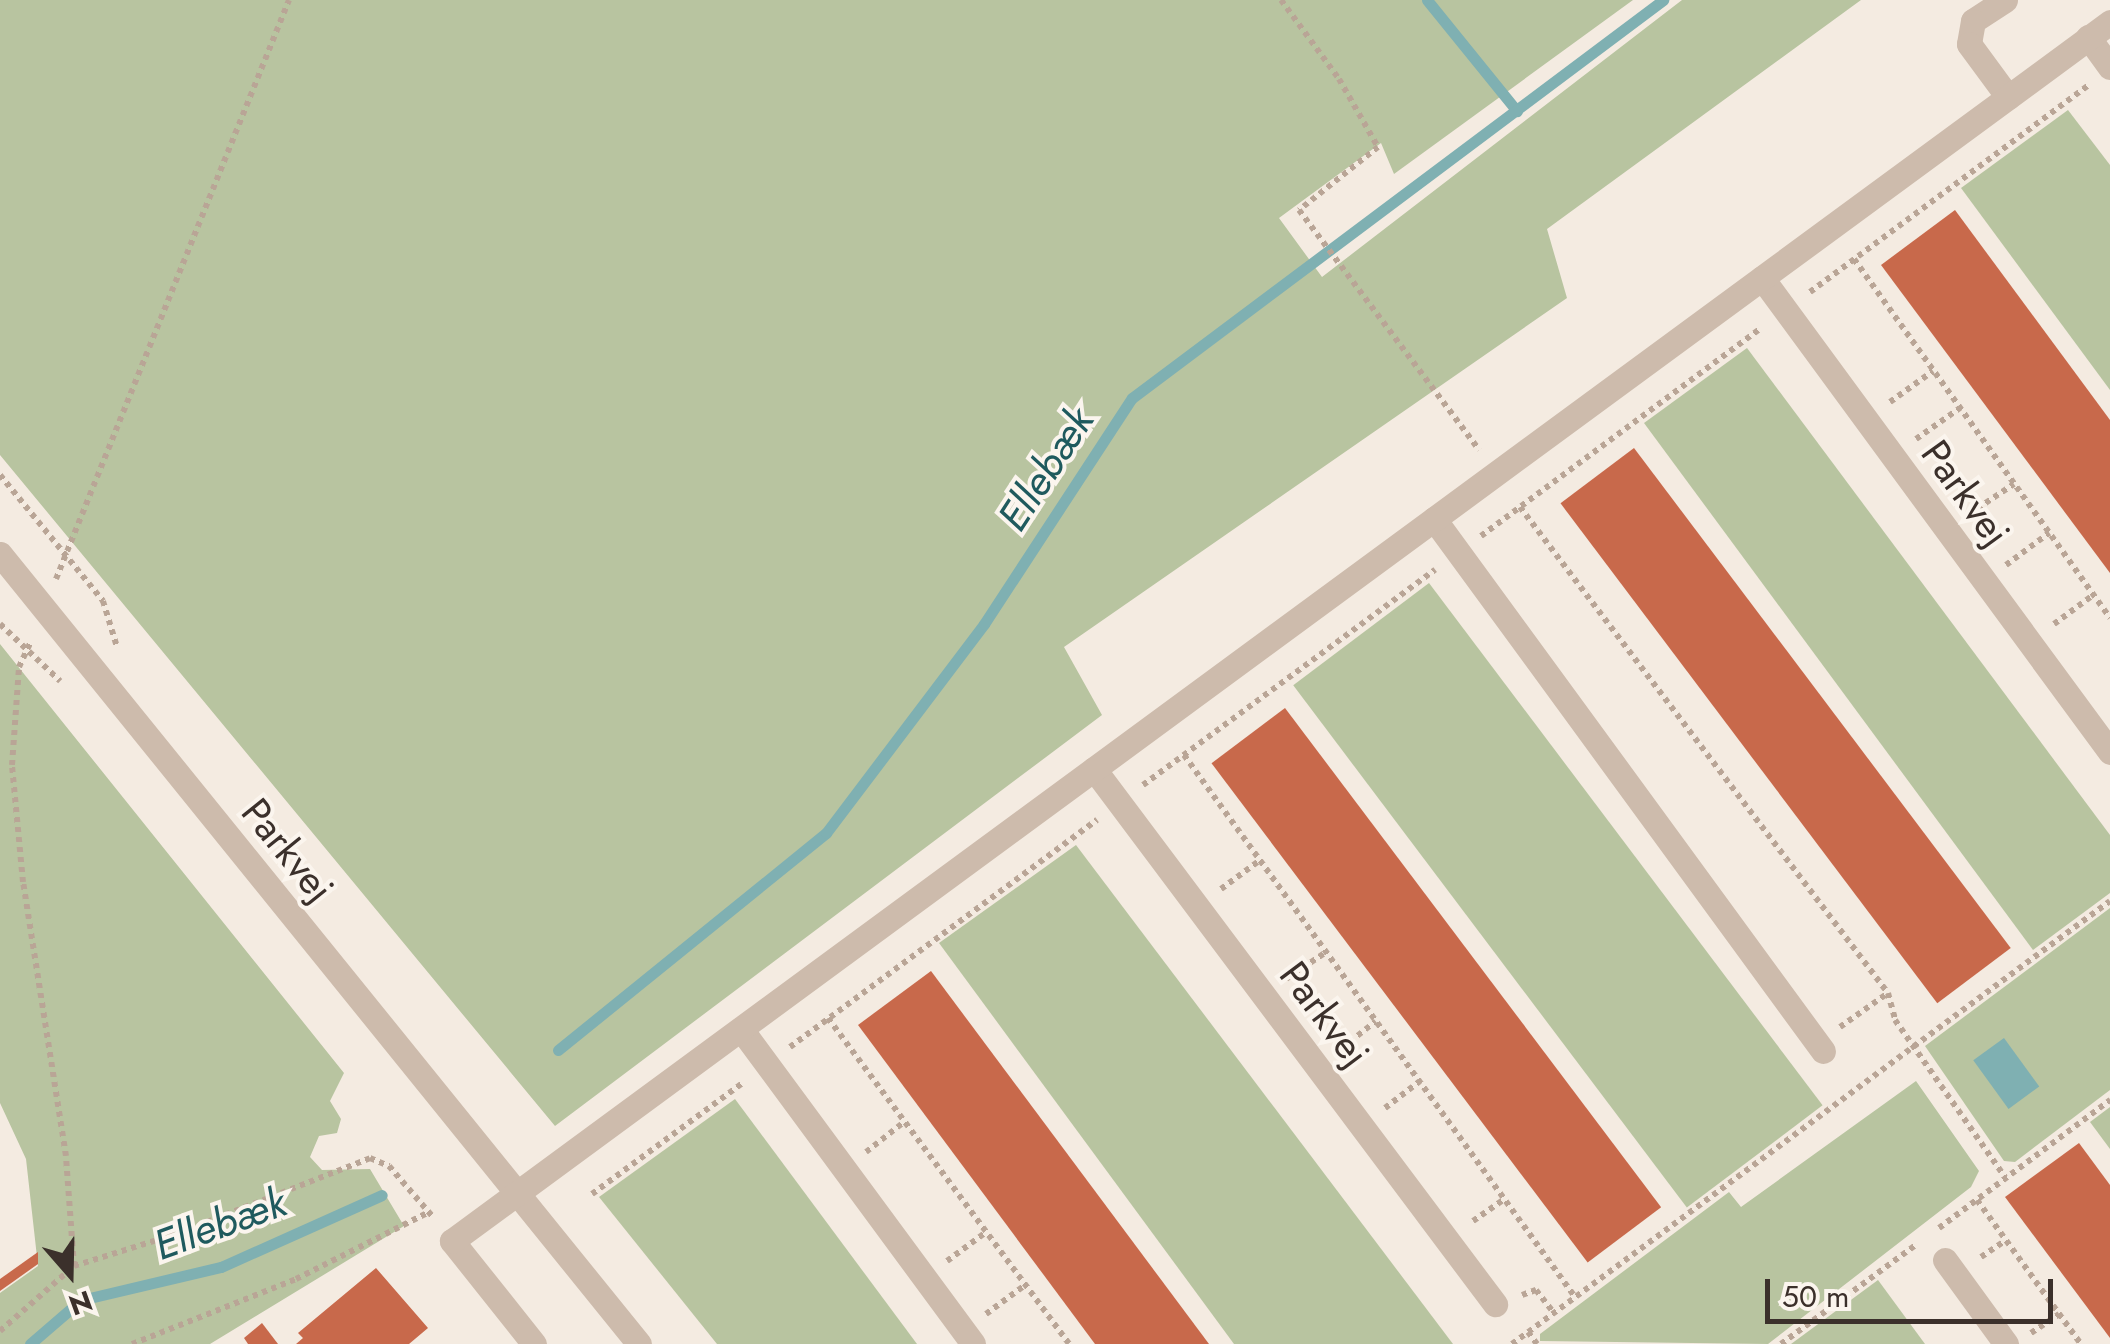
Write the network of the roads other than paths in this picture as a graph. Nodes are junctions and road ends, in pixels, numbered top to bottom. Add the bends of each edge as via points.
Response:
1 (2005, 0) edge
2 (2110, 22) edge
3 (2088, 38) junction
4 (2102, 74) edge
5 (2008, 96) junction
6 (1762, 278) junction
7 (1434, 519) junction
8 (0, 554) edge
9 (2110, 752) edge
10 (1094, 770) junction
11 (741, 1029) junction
12 (1823, 1052) road end
13 (518, 1192) junction
14 (1944, 1260) dead end
15 (1495, 1304) dead end
16 (968, 1338) edge
17 (534, 1344) edge
18 (639, 1344) edge
19 (2006, 1344) edge

1 - 5 street via 1973,21 1969,44
2 - 3 street
3 - 4 street
3 - 5 street
5 - 6 street
6 - 7 street
6 - 9 street, Parkvej
7 - 10 street
7 - 12 street
8 - 13 street, Parkvej
10 - 11 street
10 - 15 street, Parkvej
11 - 13 street
11 - 16 street
13 - 17 street via 452,1241
13 - 18 street, Parkvej
14 - 19 street

